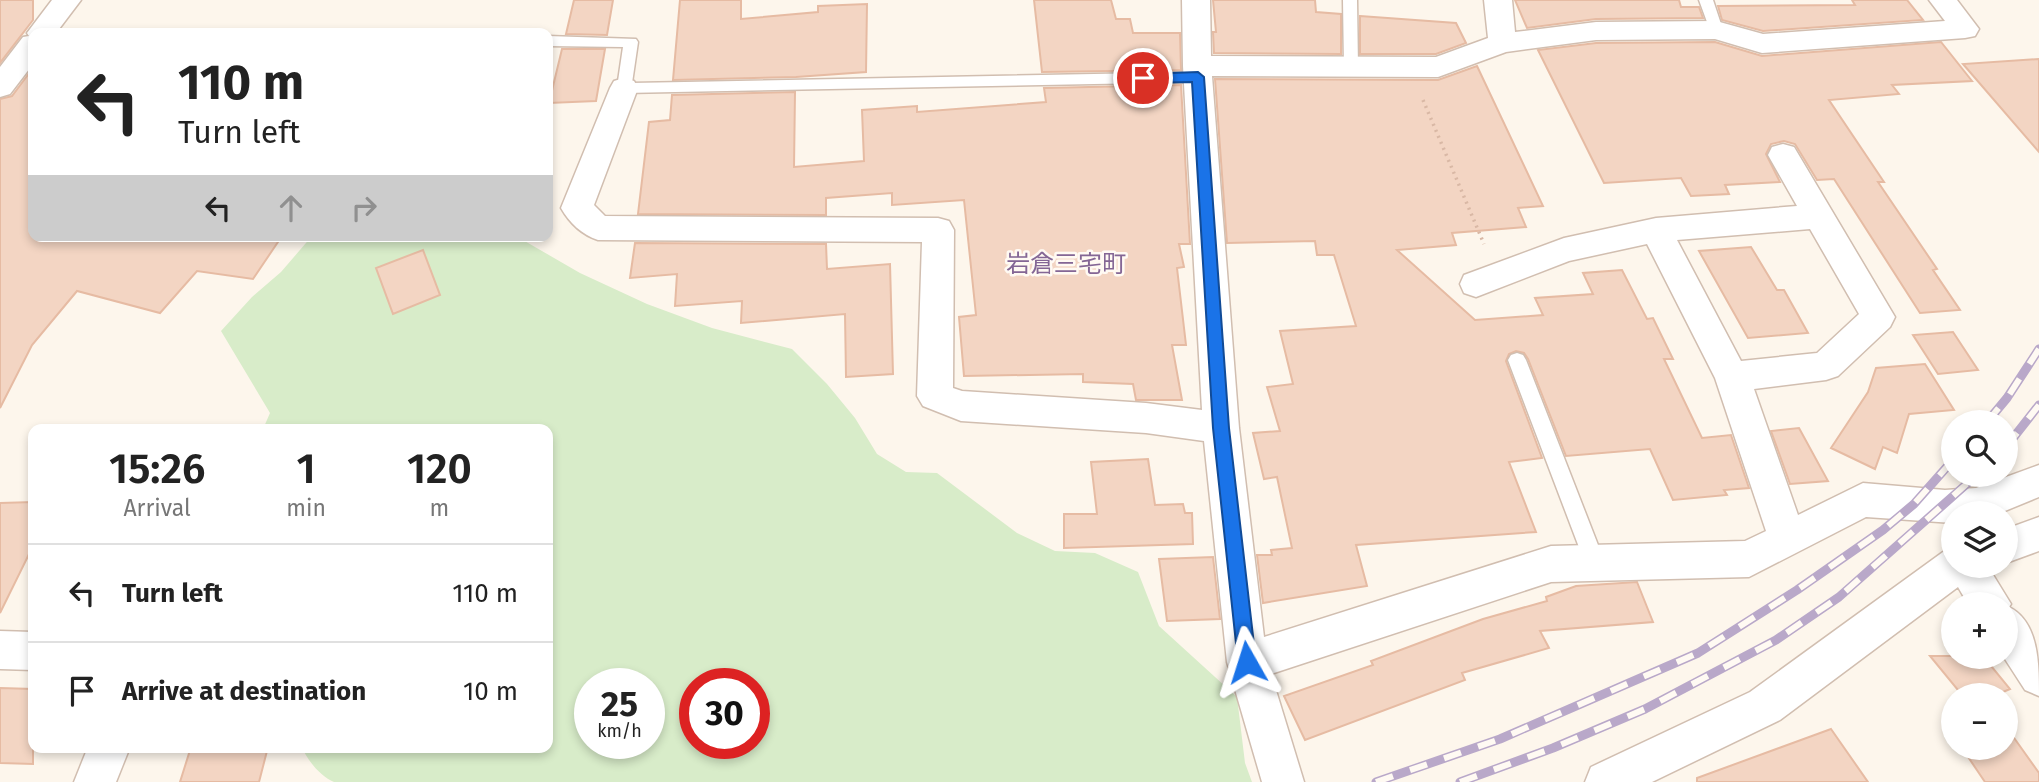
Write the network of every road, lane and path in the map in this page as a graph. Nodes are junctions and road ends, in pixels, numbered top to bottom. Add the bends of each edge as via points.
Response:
1 (67, 0) edge
2 (1196, 0) edge
3 (1350, 0) edge
4 (1498, 0) edge
5 (1706, 0) edge
6 (1943, 0) edge
7 (45, 28) edge
8 (1716, 30) junction
9 (553, 41) edge
10 (1502, 43) junction
11 (28, 51) edge
12 (1409, 67) junction
13 (1351, 68) junction
14 (1198, 71) junction
15 (0, 87) edge
16 (624, 88) junction
17 (1783, 155) dead end
18 (1818, 216) junction
19 (1656, 230) junction
20 (1487, 280) joint
21 (1517, 360) dead end
22 (1732, 377) junction
23 (1221, 428) junction
24 (2039, 481) edge
25 (2039, 534) edge
26 (1788, 539) junction
27 (2018, 542) edge
28 (1595, 563) junction
29 (1941, 577) edge
30 (2018, 644) edge
31 (0, 650) edge
32 (28, 651) edge
33 (1247, 662) junction
34 (2039, 676) edge
35 (107, 753) edge
36 (95, 782) edge
37 (1283, 782) edge
38 (1606, 782) edge

1 - 7 street
2 - 14 street
3 - 13 lane
4 - 10 street
5 - 8 lane
6 - 8 street via 1965,29 1762,44
8 - 10 street via 1595,31
9 - 16 lane via 631,42
10 - 12 street via 1438,67
11 - 15 street
12 - 13 street
12 - 20 path
13 - 14 street
14 - 16 lane
14 - 23 street
16 - 23 street via 577,208 598,228 938,230 935,396 961,406 1146,418
17 - 18 street
18 - 19 street
18 - 22 street via 1878,317 1826,366
19 - 20 street via 1564,250
19 - 22 street
21 - 28 lane
22 - 26 street
23 - 33 street
24 - 26 street via 1976,505 1863,500
25 - 27 street
26 - 28 street via 1749,559
28 - 33 street via 1551,564
29 - 38 street via 1765,706
30 - 34 street
31 - 32 street
33 - 37 street
35 - 36 street

